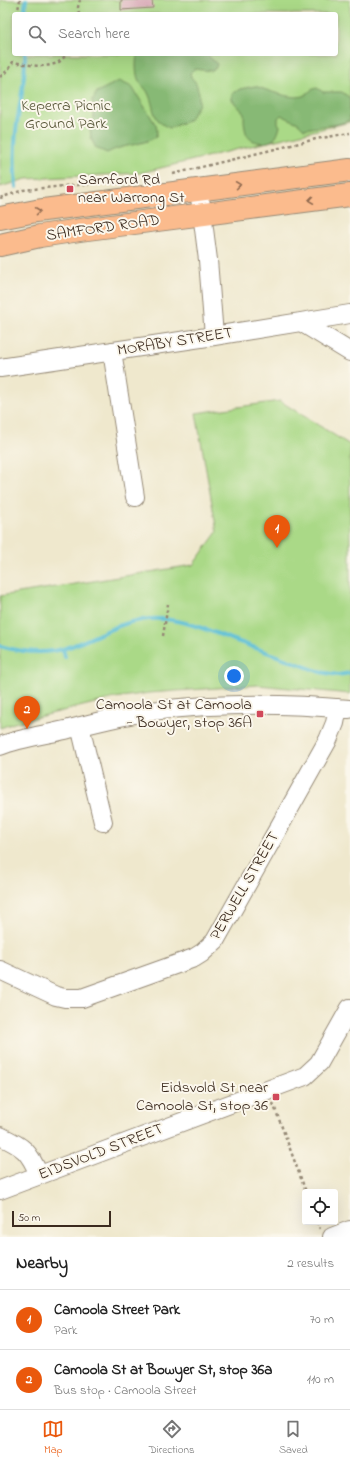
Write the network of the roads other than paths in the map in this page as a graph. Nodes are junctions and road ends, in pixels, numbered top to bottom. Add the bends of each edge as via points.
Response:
1 (350, 170) edge
2 (199, 190) junction
3 (350, 195) edge
4 (202, 215) junction
5 (0, 218) edge
6 (0, 245) edge
7 (350, 314) edge
8 (301, 322) junction
9 (214, 336) junction
10 (112, 351) junction
11 (350, 352) edge
12 (0, 368) edge
13 (135, 497) dead end
14 (344, 709) edge
15 (80, 726) junction
16 (0, 746) edge
17 (103, 822) dead end
18 (0, 970) edge
19 (350, 1008) edge
20 (0, 1136) edge
21 (39, 1176) junction
22 (0, 1190) edge
23 (350, 1230) edge
24 (332, 1237) edge

2 -> 1 main road, SAMFORD ROAD
2 - 4 street
5 -> 2 main road, SAMFORD ROAD
3 -> 4 main road, SAMFORD ROAD
4 - 6 main road, SAMFORD ROAD via 80,230
4 - 9 street
7 - 8 street, MORABY STREET
8 - 9 street, MORABY STREET
8 - 11 street
9 - 10 street, MORABY STREET
10 - 12 street, MORABY STREET
10 - 13 street
14 - 15 street via 265,704 177,708
14 - 18 street, PERWELL STREET via 215,941 202,953 82,998 56,996
15 - 16 street
15 - 17 street
19 - 21 street, EIDSVOLD STREET via 319,1063 305,1076
20 - 21 street via 21,1146 28,1153
21 - 22 street, EIDSVOLD STREET
23 - 24 street

